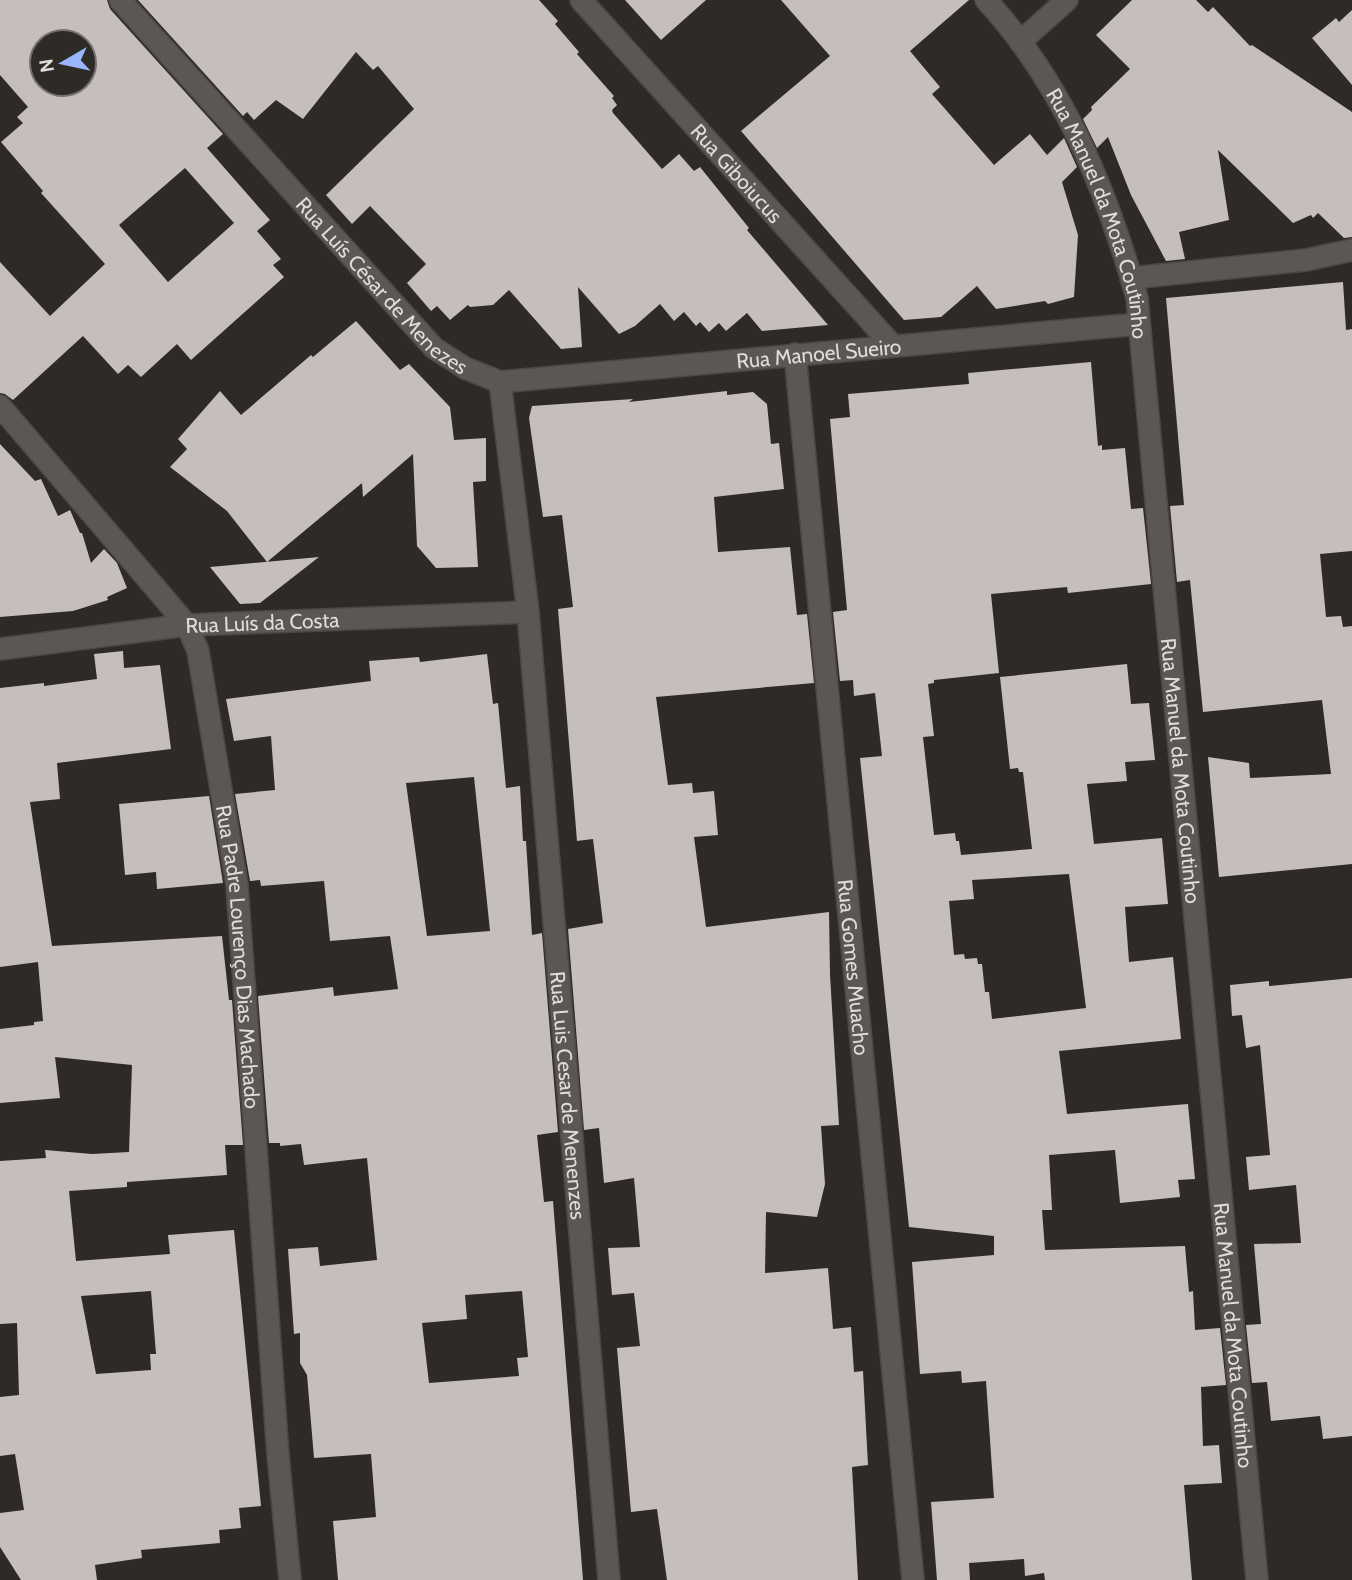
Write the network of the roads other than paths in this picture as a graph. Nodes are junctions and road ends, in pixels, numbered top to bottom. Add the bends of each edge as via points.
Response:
1 (120, 0) edge
2 (582, 0) edge
3 (986, 0) edge
4 (1067, 0) edge
5 (1020, 42) junction
6 (1352, 250) edge
7 (1131, 278) junction
8 (1139, 324) junction
9 (893, 346) junction
10 (794, 354) junction
11 (500, 382) junction
12 (0, 405) edge
13 (528, 612) junction
14 (187, 625) junction
15 (0, 649) edge
16 (290, 1580) edge
17 (609, 1580) edge
18 (913, 1580) edge
19 (1257, 1580) edge

1 - 11 street, Rua Luís César de Menezes via 434,348 465,368
2 - 9 street, Rua Giboiucus
3 - 5 street, Rua Manuel da Mota Coutinho
4 - 5 street
5 - 7 street, Rua Manuel da Mota Coutinho via 1059,98 1093,169 1124,247
6 - 7 street via 1306,260
7 - 8 street, Rua Manuel da Mota Coutinho
8 - 9 street, Rua Manoel Sueiro
8 - 19 street, Rua Manuel da Mota Coutinho
9 - 10 street, Rua Manoel Sueiro
10 - 11 street, Rua Manoel Sueiro
10 - 18 street, Rua Gomes Muacho
11 - 13 street
12 - 14 street, Rua Padre Lourenço Dias Machado
13 - 14 street, Rua Luís da Costa
13 - 17 street, Rua Luis Cesar de Menenzes
14 - 15 street, Rua Luís da Costa
14 - 16 street, Rua Padre Lourenço Dias Machado via 198,651 237,885

